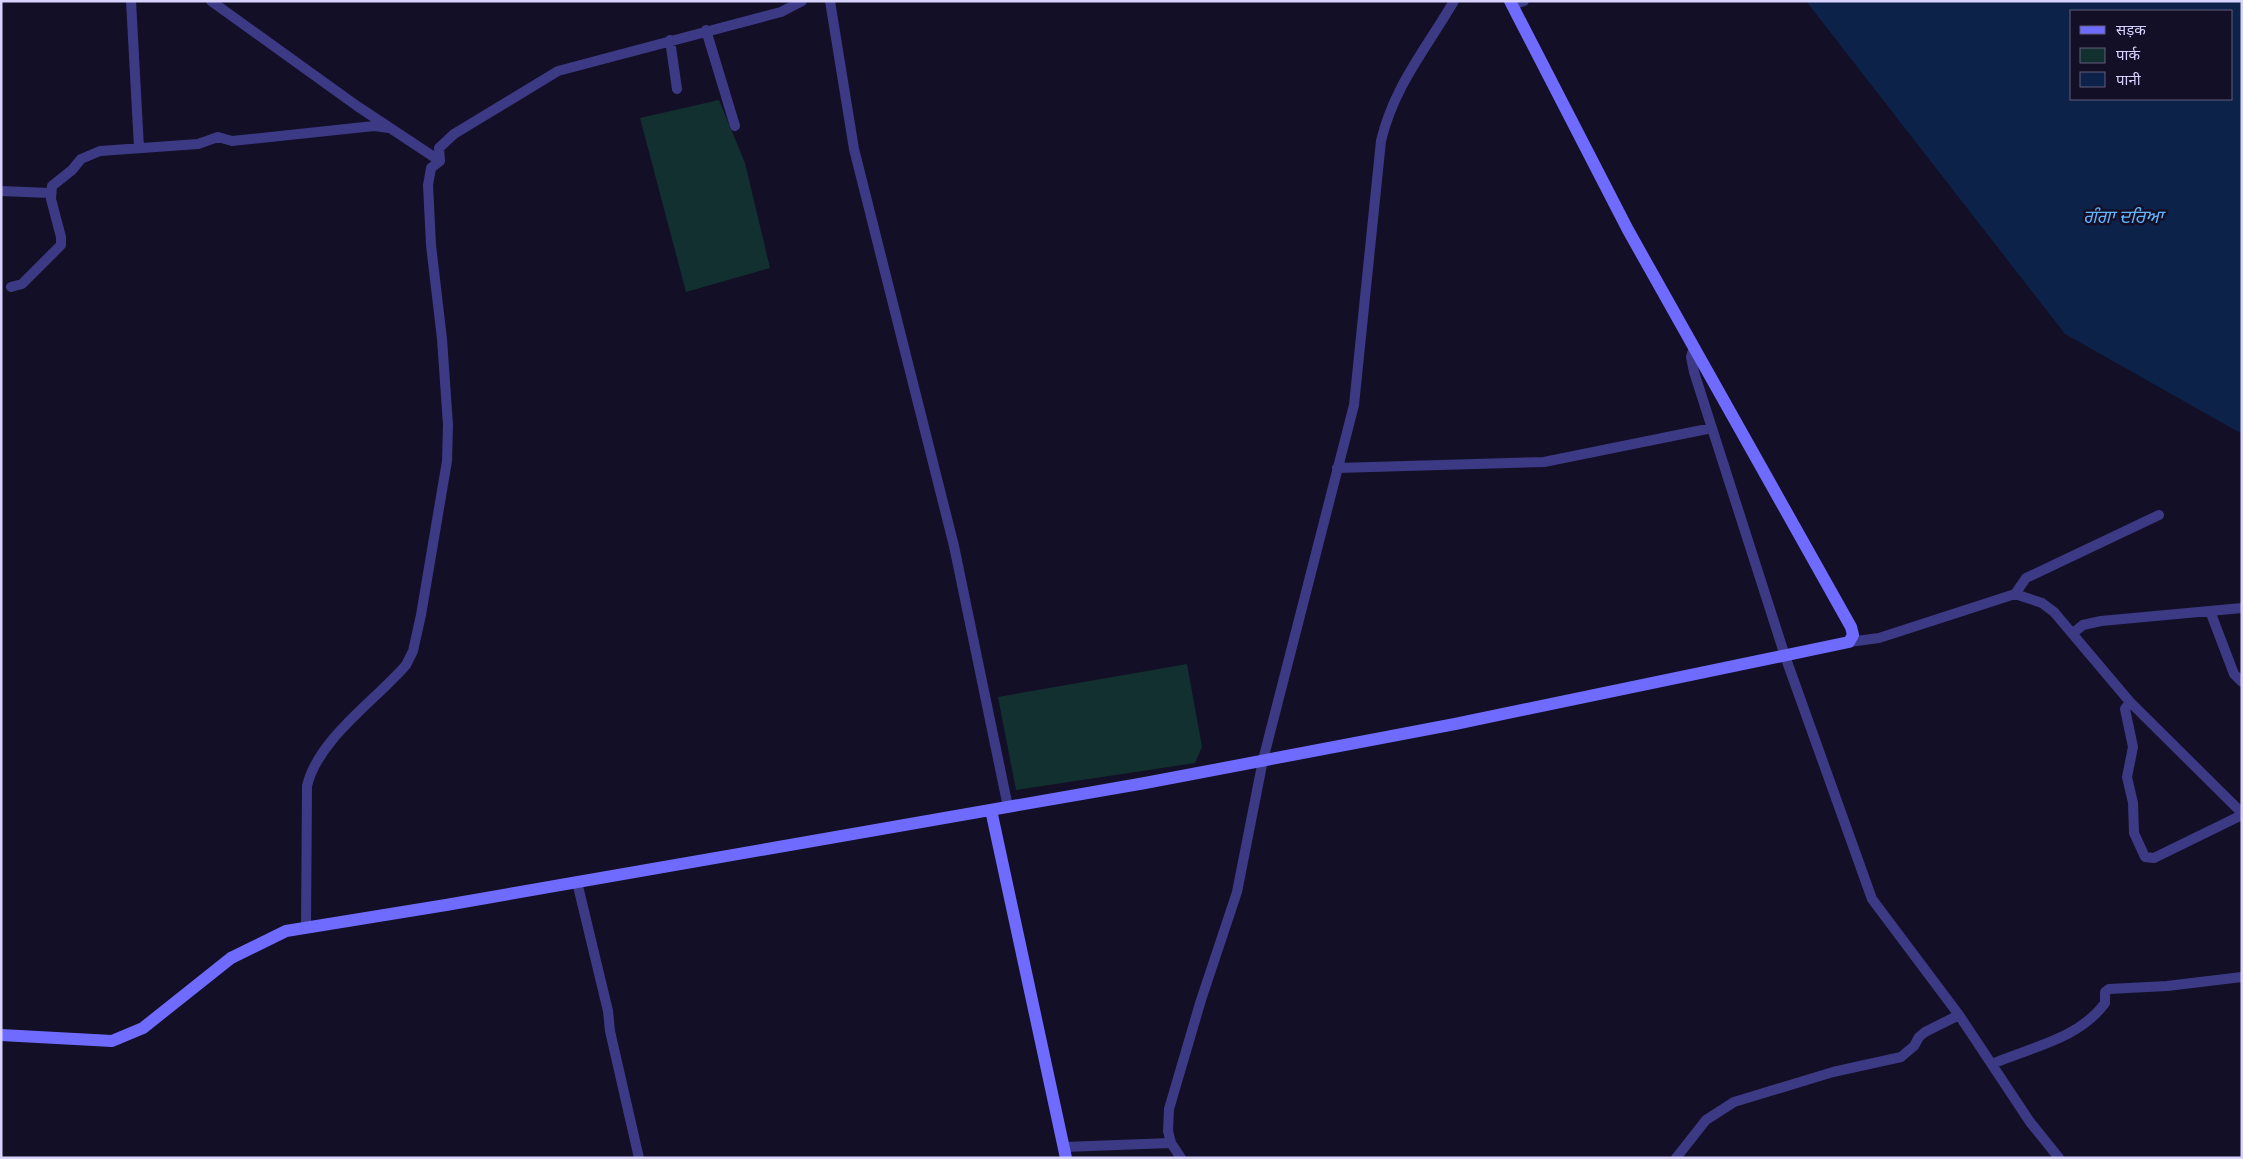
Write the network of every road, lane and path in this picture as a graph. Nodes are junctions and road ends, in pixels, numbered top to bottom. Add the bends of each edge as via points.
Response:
1 (132, 1) edge
2 (211, 1) edge
3 (802, 1) edge
4 (830, 1) edge
5 (1454, 1) edge
6 (1516, 3) edge
7 (706, 30) junction
8 (670, 40) junction
9 (677, 89) dead end
10 (735, 126) dead end
11 (389, 128) junction
12 (138, 148) junction
13 (440, 161) junction
14 (1, 192) edge
15 (50, 193) junction
16 (11, 287) dead end
17 (1694, 347) junction
18 (1712, 428) junction
19 (1338, 468) junction
20 (2159, 515) dead end
21 (2014, 594) junction
22 (2242, 608) edge
23 (2210, 611) junction
24 (2073, 633) junction
25 (1849, 642) junction
26 (1785, 656) junction
27 (2242, 682) edge
28 (2130, 702) junction
29 (1263, 760) junction
30 (1008, 807) junction
31 (992, 810) junction
32 (2242, 814) edge
33 (577, 882) junction
34 (306, 928) junction
35 (2242, 977) edge
36 (1959, 1016) junction
37 (1, 1035) edge
38 (1992, 1064) junction
39 (1172, 1143) junction
40 (1065, 1152) edge
41 (639, 1158) edge
42 (1181, 1158) edge
43 (1676, 1158) edge
44 (2059, 1158) edge

1 - 12 street
2 - 11 street
3 - 7 street via 781,12
4 - 30 street via 854,149 954,546
5 - 19 street via 1399,87 1381,141 1354,405
6 - 17 main road via 1628,230
7 - 8 street
7 - 10 street
8 - 9 street
8 - 13 street via 548,76 454,134 439,148
11 - 12 street via 374,126 232,142 218,137 198,144
11 - 13 street
12 - 15 street via 100,151 86,156 54,183
13 - 34 street via 431,168 428,185 448,425 442,497 413,652 406,665 326,748 310,772 307,786
14 - 15 street
15 - 16 street via 60,244 22,284
17 - 18 street via 1692,366
17 - 25 main road via 1851,627 1853,635
18 - 19 street via 1544,462
18 - 26 street
19 - 29 street
20 - 21 street via 2026,578
21 - 24 street via 2042,603
21 - 25 street via 1879,638
22 - 23 street
23 - 24 street via 2101,621 2083,625
23 - 27 street via 2234,674
24 - 28 street
25 - 26 main road
26 - 29 main road
26 - 36 street via 1872,899
28 - 32 street
28 - 32 street via 2124,708 2133,748 2128,776 2134,803 2134,833 2145,857 2154,858
29 - 30 main road
29 - 39 street via 1237,892 1169,1109 1168,1131
30 - 31 main road
31 - 33 main road
31 - 40 main road
33 - 34 main road
33 - 41 street
34 - 37 main road via 286,931 231,958 143,1028 112,1041
35 - 38 street via 2109,989 2105,992 2105,1003 2087,1024
36 - 38 street
36 - 43 street via 1925,1032 1901,1056 1833,1072 1734,1102 1706,1120
38 - 44 street via 2030,1122
39 - 40 street
39 - 42 street

